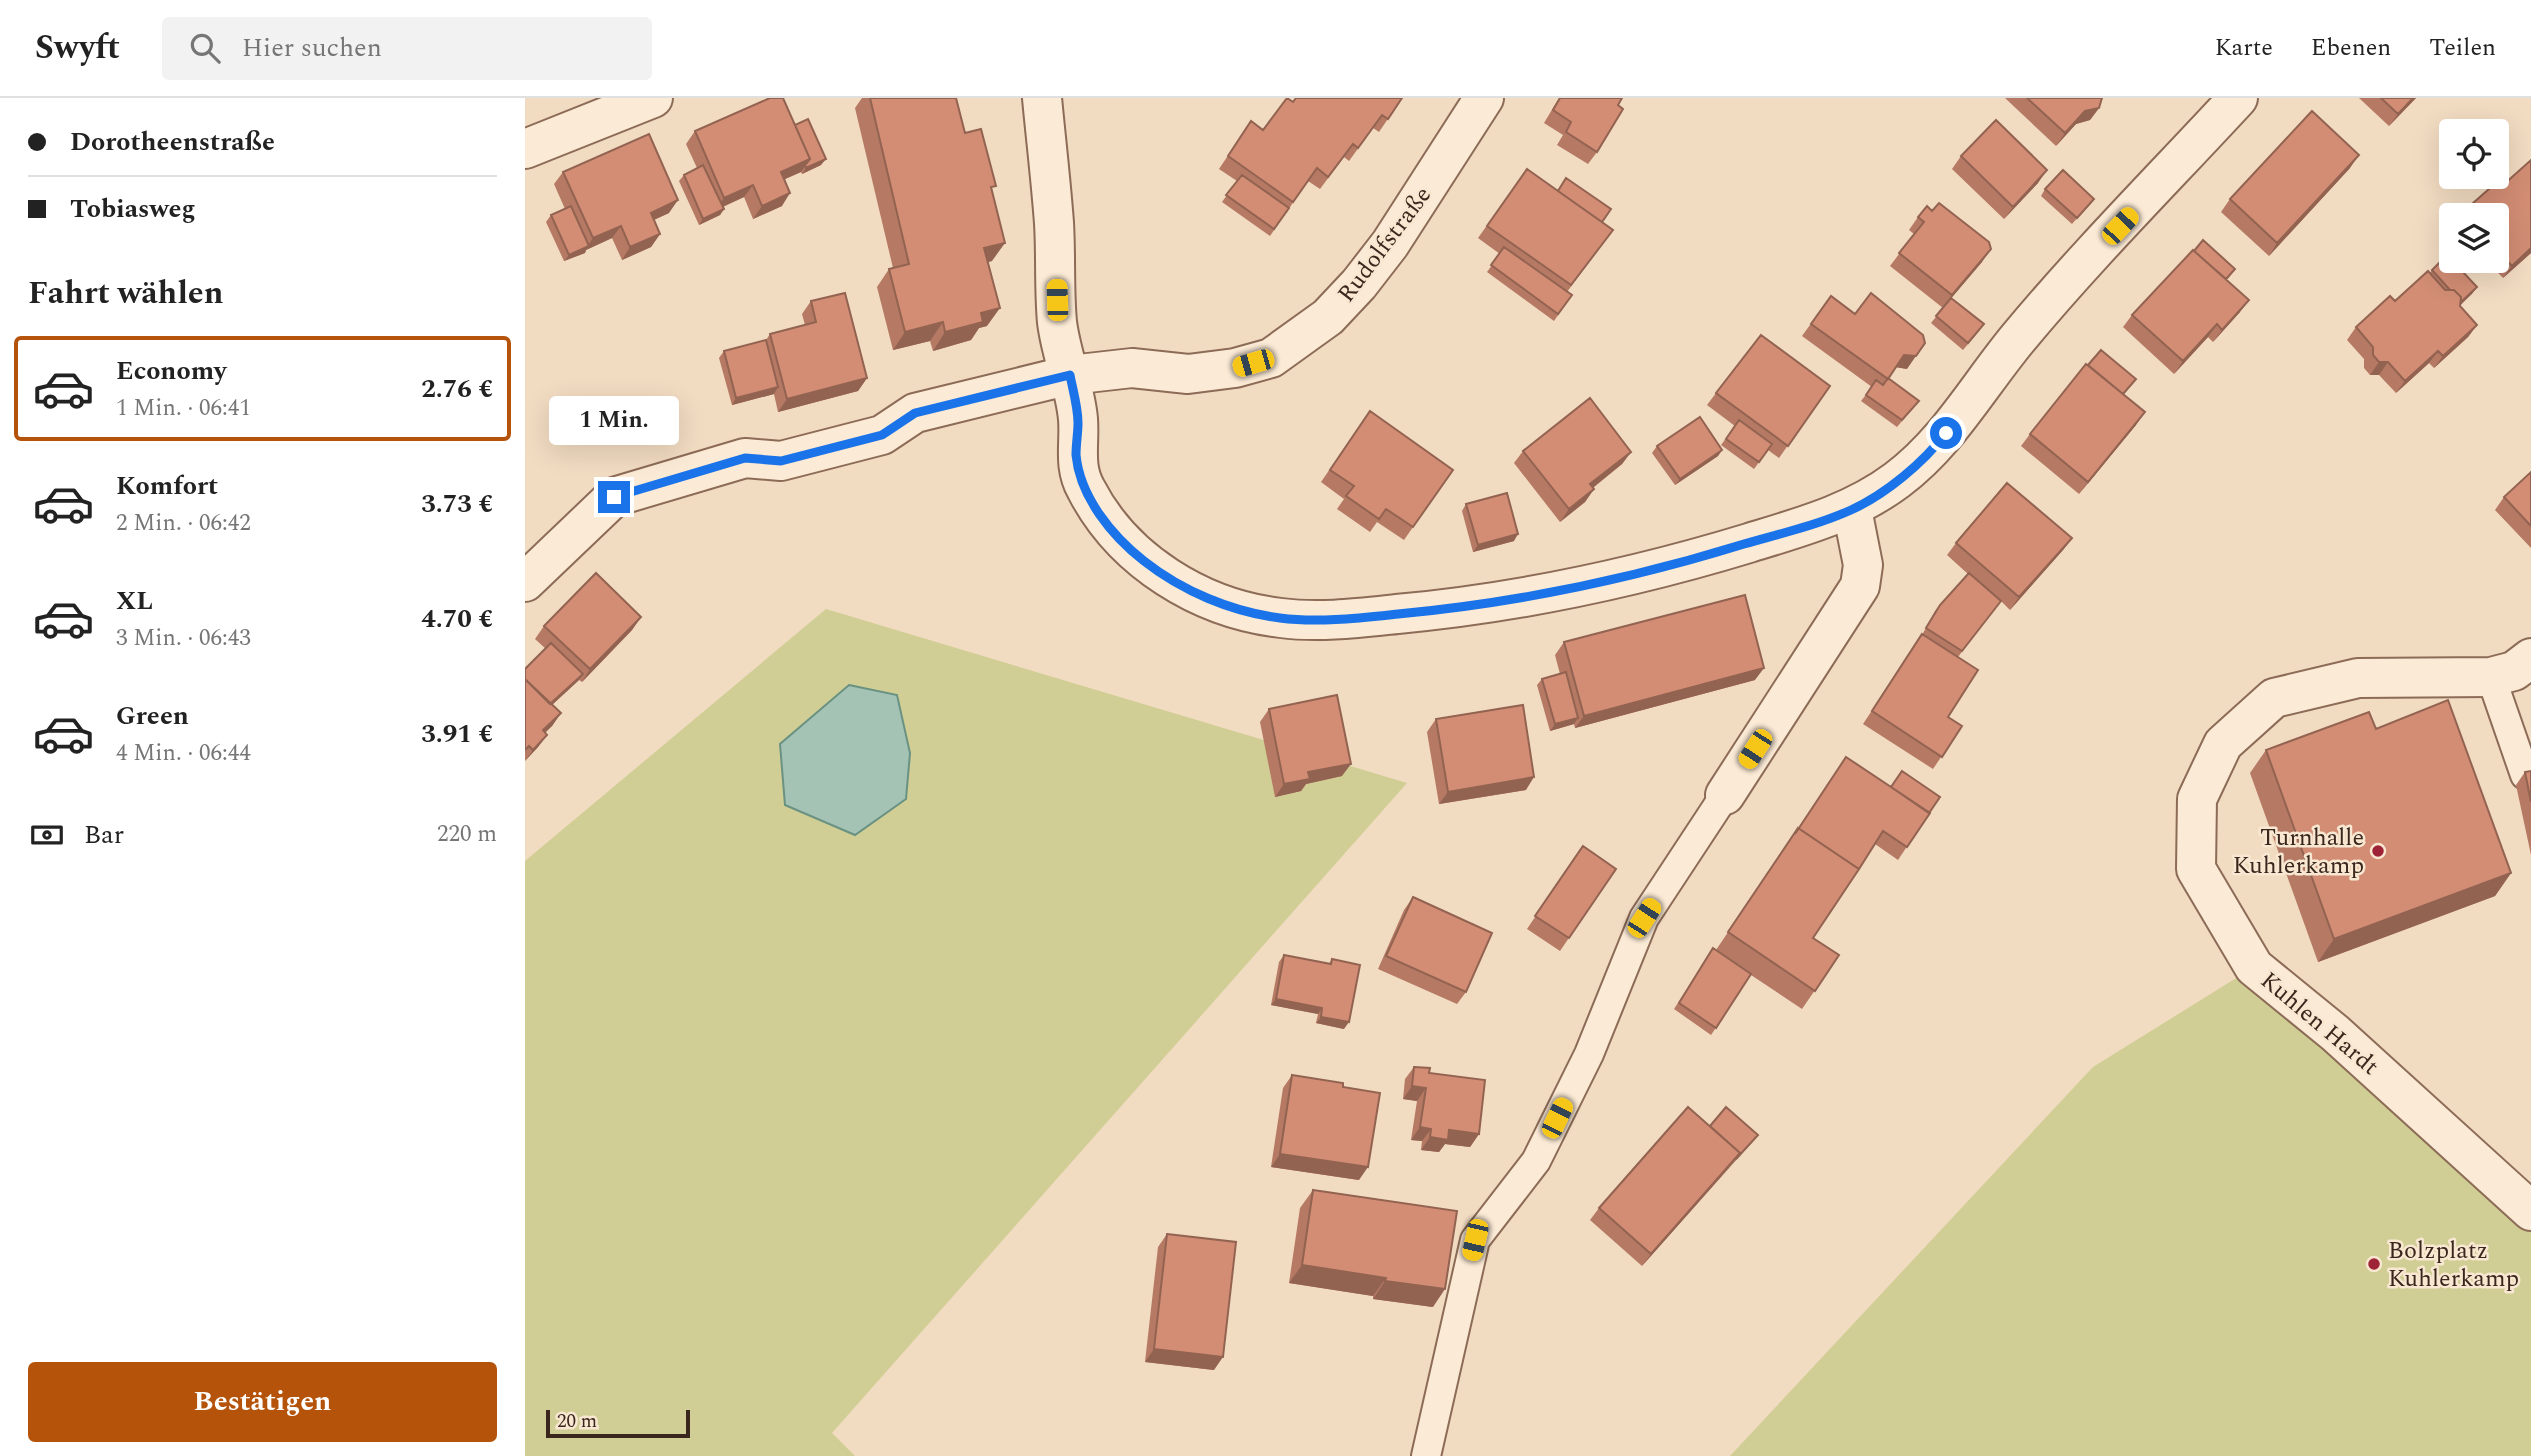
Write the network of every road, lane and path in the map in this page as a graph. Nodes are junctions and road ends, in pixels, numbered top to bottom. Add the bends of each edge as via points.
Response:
1 (653, 98) edge
2 (1042, 98) edge
3 (1484, 98) edge
4 (2238, 98) edge
5 (525, 149) edge
6 (1070, 375) junction
7 (1852, 509) junction
8 (525, 582) edge
9 (2531, 658) edge
10 (2491, 677) junction
11 (2525, 775) edge
12 (1725, 795) joint
13 (2531, 1212) edge
14 (1426, 1456) edge

1 - 5 street
2 - 6 street via 1058,326
3 - 6 street, Rudolfstraße via 1390,244 1328,317 1294,344 1271,358 1235,368 1188,374 1132,368
4 - 7 street via 2019,337 1934,449 1898,480
6 - 7 street via 1082,483 1115,533 1150,566 1198,595 1281,619 1472,607 1568,590 1692,561
6 - 8 street, Rudolfstraße via 915,413 882,435 781,461 745,458 614,497
7 - 12 street via 1863,565 1860,586
9 - 10 street via 2514,671
10 - 11 lane
10 - 13 street, Kuhlen Hardt via 2358,678 2274,698 2223,744 2197,799 2196,869 2254,967 2335,1033
12 - 14 lane via 1644,918 1589,1054 1536,1161 1475,1240

